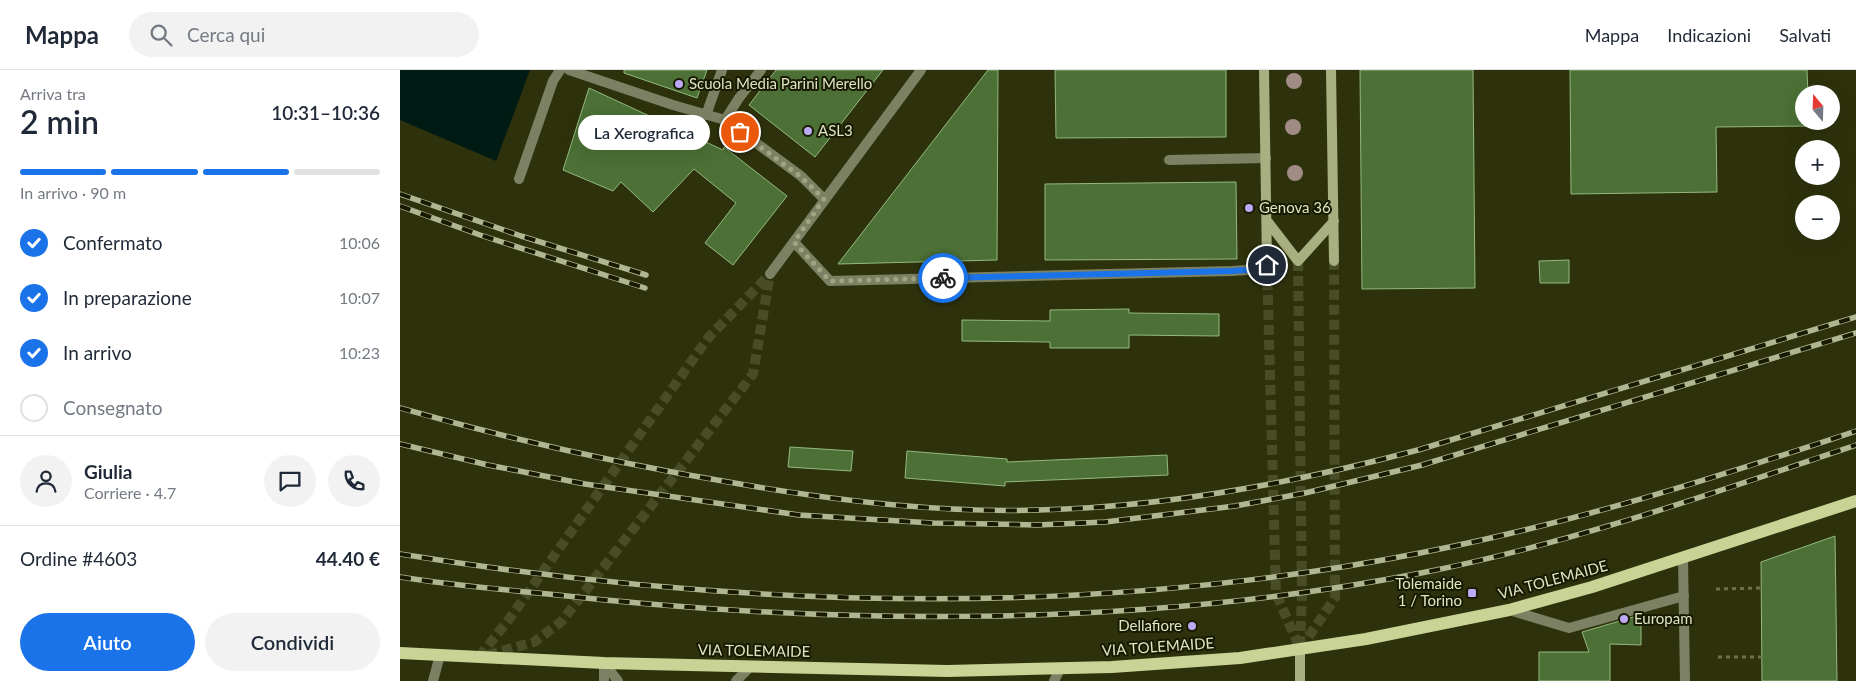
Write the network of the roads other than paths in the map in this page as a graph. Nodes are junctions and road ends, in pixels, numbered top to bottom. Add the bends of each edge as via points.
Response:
1 (560, 70) edge
2 (569, 70) edge
3 (722, 70) edge
4 (761, 70) edge
5 (921, 70) edge
6 (1264, 70) edge
7 (1331, 70) edge
8 (706, 114) junction
9 (725, 120) junction
10 (1266, 158) junction
11 (1169, 160) dead end
12 (518, 179) dead end
13 (824, 199) junction
14 (1334, 221) junction
15 (1268, 222) junction
16 (794, 242) junction
17 (1334, 260) tunnel mouth
18 (1267, 265) joint
19 (770, 274) dead end
20 (1856, 501) edge
21 (1683, 558) junction
22 (1684, 596) junction
23 (1510, 610) junction
24 (1300, 649) junction
25 (400, 653) edge
26 (440, 655) junction
27 (604, 663) junction
28 (750, 667) junction
29 (1060, 669) junction
30 (950, 676) edge
31 (433, 681) edge
32 (604, 681) edge
33 (618, 681) edge
34 (736, 681) edge
35 (1054, 681) edge
36 (1300, 681) edge
37 (1685, 681) edge

1 - 12 street via 553,81
2 - 8 street
3 - 8 street
4 - 9 street
5 - 13 street
6 - 10 main road
7 - 14 main road
8 - 9 street
9 - 13 street via 800,176
10 - 11 street
10 - 15 main road
13 - 16 street
14 - 15 main road via 1298,261
14 - 17 main road
15 - 18 main road
16 - 18 street via 830,281 1231,271
16 - 19 street
20 - 21 main road, VIA TOLEMAIDE
21 - 22 street
21 - 23 main road, VIA TOLEMAIDE
22 - 23 street via 1569,628
22 - 37 street
23 - 24 main road, VIA TOLEMAIDE
24 - 29 main road, VIA TOLEMAIDE via 1240,658
24 - 36 main road
25 - 26 main road, VIA TOLEMAIDE
26 - 27 main road, VIA TOLEMAIDE
26 - 31 street
27 - 28 main road, VIA TOLEMAIDE
27 - 32 street
27 - 33 street
28 - 30 main road, VIA TOLEMAIDE
28 - 34 street
29 - 30 main road, VIA TOLEMAIDE
29 - 35 street

